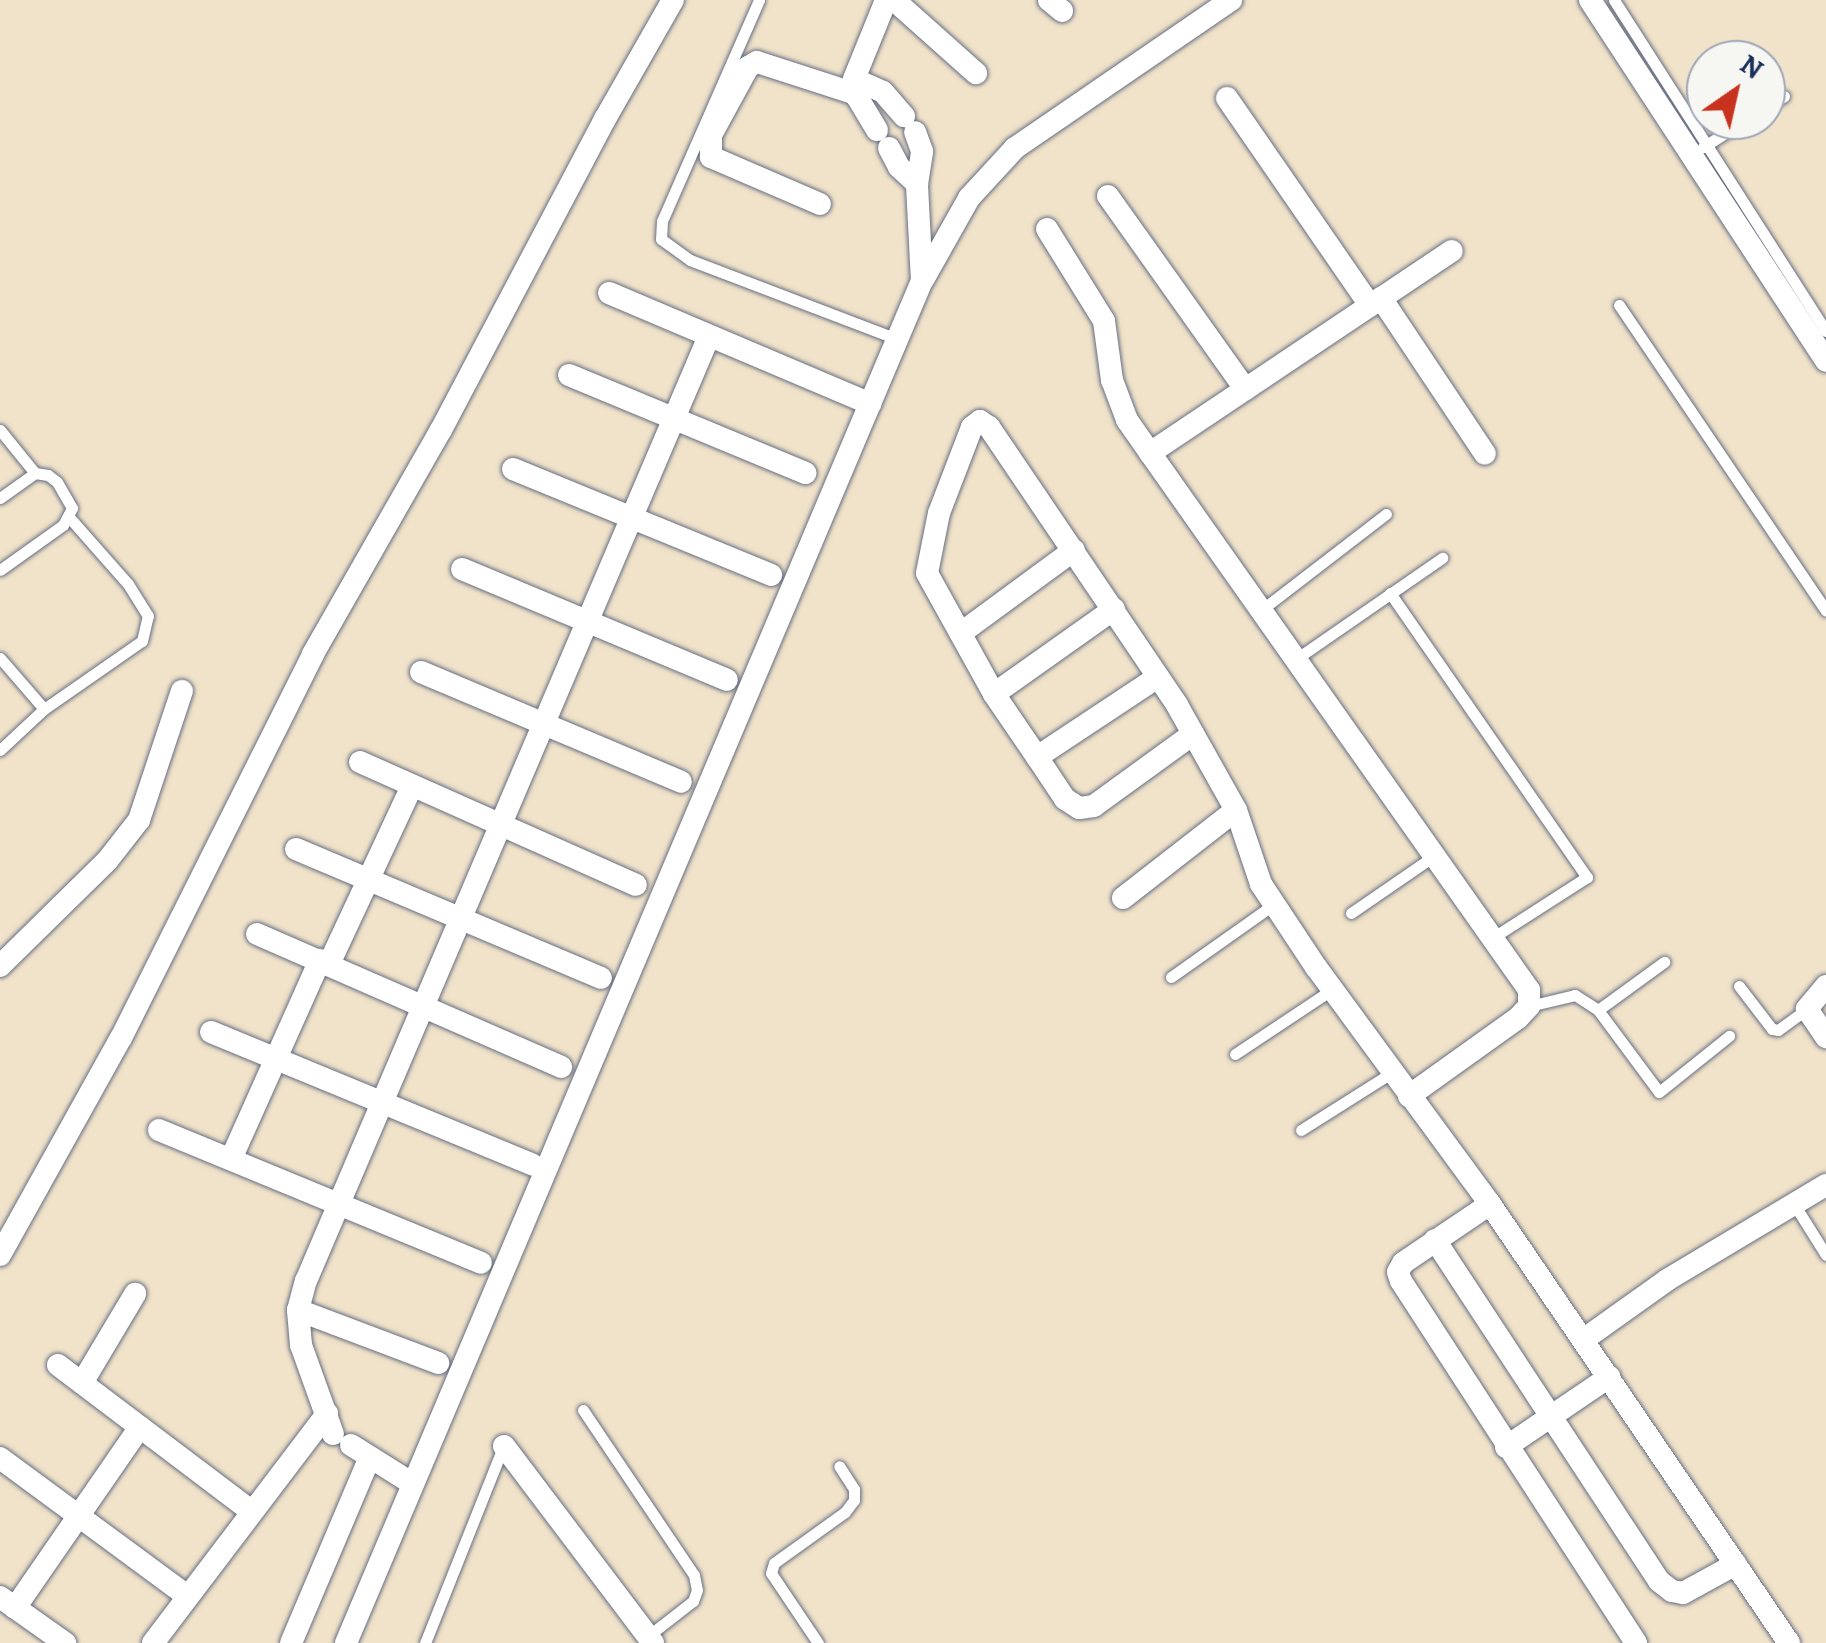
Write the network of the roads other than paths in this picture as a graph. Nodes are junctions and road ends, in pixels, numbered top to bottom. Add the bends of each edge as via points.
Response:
1 (673, 0) edge
2 (759, 0) edge
3 (890, 0) edge
4 (1231, 0) edge
5 (1590, 0) edge
6 (1614, 0) edge
7 (976, 74) dead end
8 (855, 86) junction
9 (1228, 98) dead end
10 (1714, 140) edge
11 (1699, 149) junction
12 (917, 184) junction
13 (1108, 196) dead end
14 (820, 204) dead end
15 (1047, 229) dead end
16 (1452, 251) dead end
17 (922, 281) junction
18 (610, 293) dead end
19 (1376, 302) junction
20 (1619, 305) dead end
21 (1826, 331) edge
22 (709, 336) junction
23 (897, 339) junction
24 (1826, 361) edge
25 (569, 374) dead end
26 (1245, 389) junction
27 (870, 404) junction
28 (673, 421) junction
29 (0, 430) edge
30 (1150, 453) junction
31 (1485, 454) dead end
32 (514, 470) dead end
33 (36, 472) junction
34 (806, 474) dead end
35 (0, 498) edge
36 (1386, 514) dead end
37 (69, 517) junction
38 (631, 521) junction
39 (1074, 550) junction
40 (1442, 558) dead end
41 (462, 569) dead end
42 (0, 570) edge
43 (771, 575) dead end
44 (1390, 593) junction
45 (1114, 609) junction
46 (1260, 611) junction
47 (1826, 611) edge
48 (588, 622) junction
49 (962, 633) junction
50 (0, 658) edge
51 (1296, 660) junction
52 (421, 672) dead end
53 (1158, 677) junction
54 (727, 680) dead end
55 (182, 692) dead end
56 (994, 694) junction
57 (44, 709) junction
58 (545, 724) junction
59 (1193, 734) junction
60 (0, 750) edge
61 (1037, 757) junction
62 (360, 762) dead end
63 (681, 782) dead end
64 (412, 786) junction
65 (1236, 810) junction
66 (501, 828) junction
67 (296, 849) dead end
68 (1434, 856) junction
69 (367, 880) junction
70 (636, 885) dead end
71 (1123, 898) dead end
72 (1274, 904) junction
73 (1352, 913) dead end
74 (462, 919) junction
75 (257, 934) dead end
76 (1492, 938) junction
77 (324, 962) junction
78 (1664, 962) dead end
79 (0, 966) edge
80 (1172, 977) dead end
81 (602, 978) dead end
82 (1739, 986) dead end
83 (1826, 986) edge
84 (1333, 989) junction
85 (425, 1005) junction
86 (1529, 1006) junction
87 (1807, 1008) junction
88 (1598, 1010) junction
89 (210, 1032) dead end
90 (1729, 1036) dead end
91 (1826, 1037) edge
92 (1236, 1054) dead end
93 (274, 1059) junction
94 (561, 1067) dead end
95 (1391, 1073) junction
96 (1409, 1096) junction
97 (382, 1103) junction
98 (159, 1130) dead end
99 (1301, 1130) dead end
100 (231, 1159) junction
101 (533, 1165) dead end
102 (1826, 1185) edge
103 (340, 1202) junction
104 (1490, 1204) junction
105 (1794, 1204) junction
106 (1434, 1240) junction
107 (1826, 1255) edge
108 (0, 1256) edge
109 (481, 1263) dead end
110 (135, 1294) dead end
111 (298, 1310) junction
112 (1583, 1340) junction
113 (438, 1363) dead end
114 (58, 1365) dead end
115 (1608, 1377) junction
116 (82, 1384) junction
117 (583, 1410) dead end
118 (1551, 1413) junction
119 (140, 1427) junction
120 (345, 1437) junction
121 (504, 1446) joint
122 (1506, 1447) junction
123 (0, 1458) edge
124 (839, 1466) dead end
125 (413, 1484) junction
126 (250, 1510) junction
127 (77, 1518) junction
128 (1736, 1564) junction
129 (187, 1596) junction
130 (5, 1604) edge
131 (650, 1639) edge
132 (65, 1643) edge
133 (153, 1643) edge
134 (290, 1643) edge
135 (346, 1643) edge
136 (425, 1643) edge
137 (818, 1643) edge
138 (1636, 1643) edge
139 (1789, 1643) edge

1 - 108 street via 312,654 120,1038
2 - 23 lane via 662,221 660,239 690,260
3 - 7 street
3 - 8 street
4 - 17 street via 1014,148 969,198
5 - 11 street
6 - 11 lane
8 - 12 street via 899,167
8 - 12 street via 884,92 909,124 922,151
8 - 14 street via 757,62 711,135 712,157
9 - 19 street
10 - 11 lane
11 - 21 lane
11 - 24 street
12 - 17 street
13 - 26 street
15 - 30 street via 1104,321 1112,380 1127,420
16 - 19 street
17 - 23 street
18 - 22 street
19 - 26 street
19 - 31 street
20 - 47 lane
22 - 27 street
22 - 28 street
23 - 27 street
25 - 28 street
26 - 30 street
27 - 125 street
28 - 34 street
28 - 38 street
29 - 33 lane
30 - 46 street
32 - 38 street
33 - 35 lane
33 - 37 lane via 48,474 66,494
36 - 46 lane
37 - 42 lane
37 - 57 lane via 148,616 142,641
38 - 43 street
38 - 48 street
39 - 45 street
39 - 49 street
39 - 49 street via 980,421 972,427 929,549 928,572
40 - 44 lane
41 - 48 street
44 - 51 lane
44 - 76 lane via 1587,877
45 - 53 street
45 - 56 street
46 - 51 street
48 - 54 street
48 - 58 street
49 - 56 street
50 - 57 lane
51 - 68 street
52 - 58 street
53 - 59 street
53 - 61 street
55 - 79 street via 139,820 107,861
56 - 61 street
57 - 60 lane
58 - 63 street
58 - 66 street
59 - 61 street via 1094,806 1080,808 1065,798
59 - 65 street
62 - 64 street
64 - 66 street
64 - 69 street
65 - 71 street
65 - 72 street
66 - 70 street
66 - 74 street
67 - 69 street
68 - 73 lane
68 - 76 street
69 - 74 street
69 - 77 street
72 - 80 lane
72 - 84 street
74 - 81 street
74 - 85 street
75 - 77 street
76 - 86 street via 1529,990
77 - 85 street
77 - 93 street
78 - 88 lane
82 - 87 lane via 1772,1029
83 - 87 street
84 - 92 lane
84 - 95 street
85 - 94 street
85 - 97 street
86 - 88 lane via 1575,994
86 - 96 street
87 - 91 street
88 - 90 lane via 1659,1092
89 - 93 street
93 - 97 street
93 - 100 street
95 - 96 street
95 - 99 lane
96 - 104 street
97 - 101 street
97 - 103 street
98 - 100 street
100 - 103 street
102 - 105 street
103 - 109 street
103 - 111 street
104 - 106 street
104 - 112 street
105 - 107 lane
105 - 112 street via 1666,1280
106 - 118 street
106 - 122 street via 1403,1263 1401,1282
110 - 116 street
111 - 113 street
111 - 120 street via 301,1345
112 - 115 street
114 - 116 street
115 - 118 street
115 - 128 street
116 - 119 street
117 - 131 lane via 694,1575 698,1590 692,1601
118 - 122 street
118 - 128 street via 1672,1592
119 - 126 street
119 - 127 street
120 - 125 street
120 - 126 street
120 - 134 street
121 - 131 street
121 - 136 lane
122 - 138 street
123 - 127 street
124 - 137 lane via 854,1500 774,1562 771,1573
125 - 135 street
126 - 129 street
127 - 129 street
127 - 130 street
128 - 139 street
129 - 133 street
130 - 132 street

